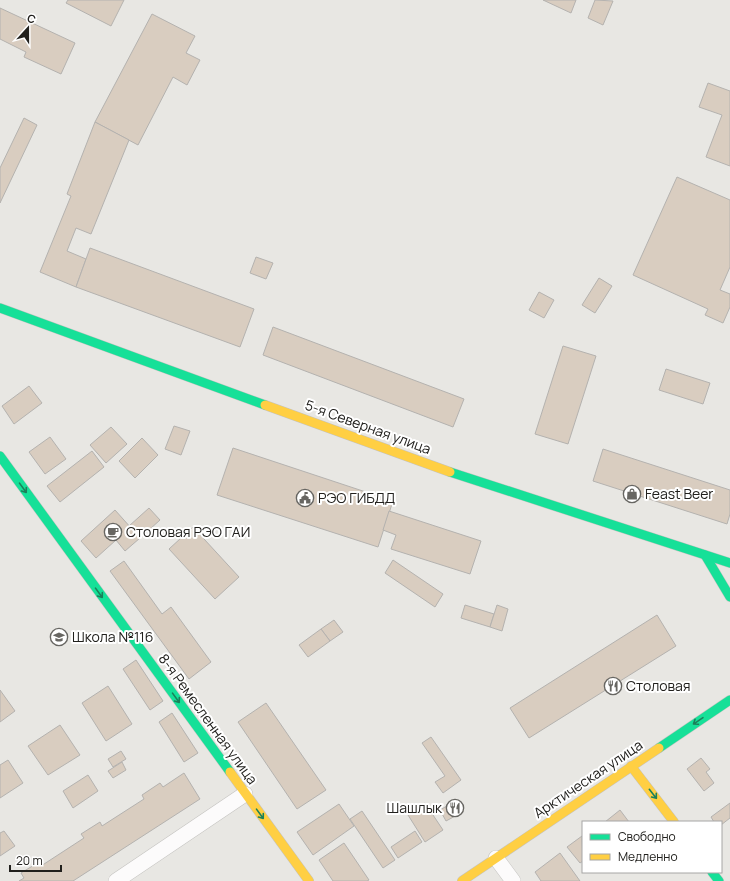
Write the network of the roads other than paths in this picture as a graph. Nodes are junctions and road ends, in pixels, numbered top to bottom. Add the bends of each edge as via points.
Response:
1 (0, 308) edge
2 (0, 456) edge
3 (705, 555) junction
4 (730, 563) edge
5 (730, 597) edge
6 (730, 700) edge
7 (631, 766) junction
8 (245, 794) junction
9 (673, 821) edge
10 (496, 858) junction
11 (713, 873) edge
12 (116, 881) edge
13 (309, 881) edge
14 (462, 881) edge
15 (513, 881) edge
16 (719, 881) edge

1 - 3 main road, 5-я Северная улица via 461,476
2 -> 8 main road, 8-я Ремесленная улица
3 - 4 main road, 5-я Северная улица
3 - 5 main road
6 -> 7 main road, Арктическая улица
7 -> 9 main road
7 - 10 main road, Арктическая улица
8 - 12 street
8 -> 13 main road, 8-я Ремесленная улица
10 - 14 main road, Арктическая улица
10 - 15 street
11 - 16 main road

